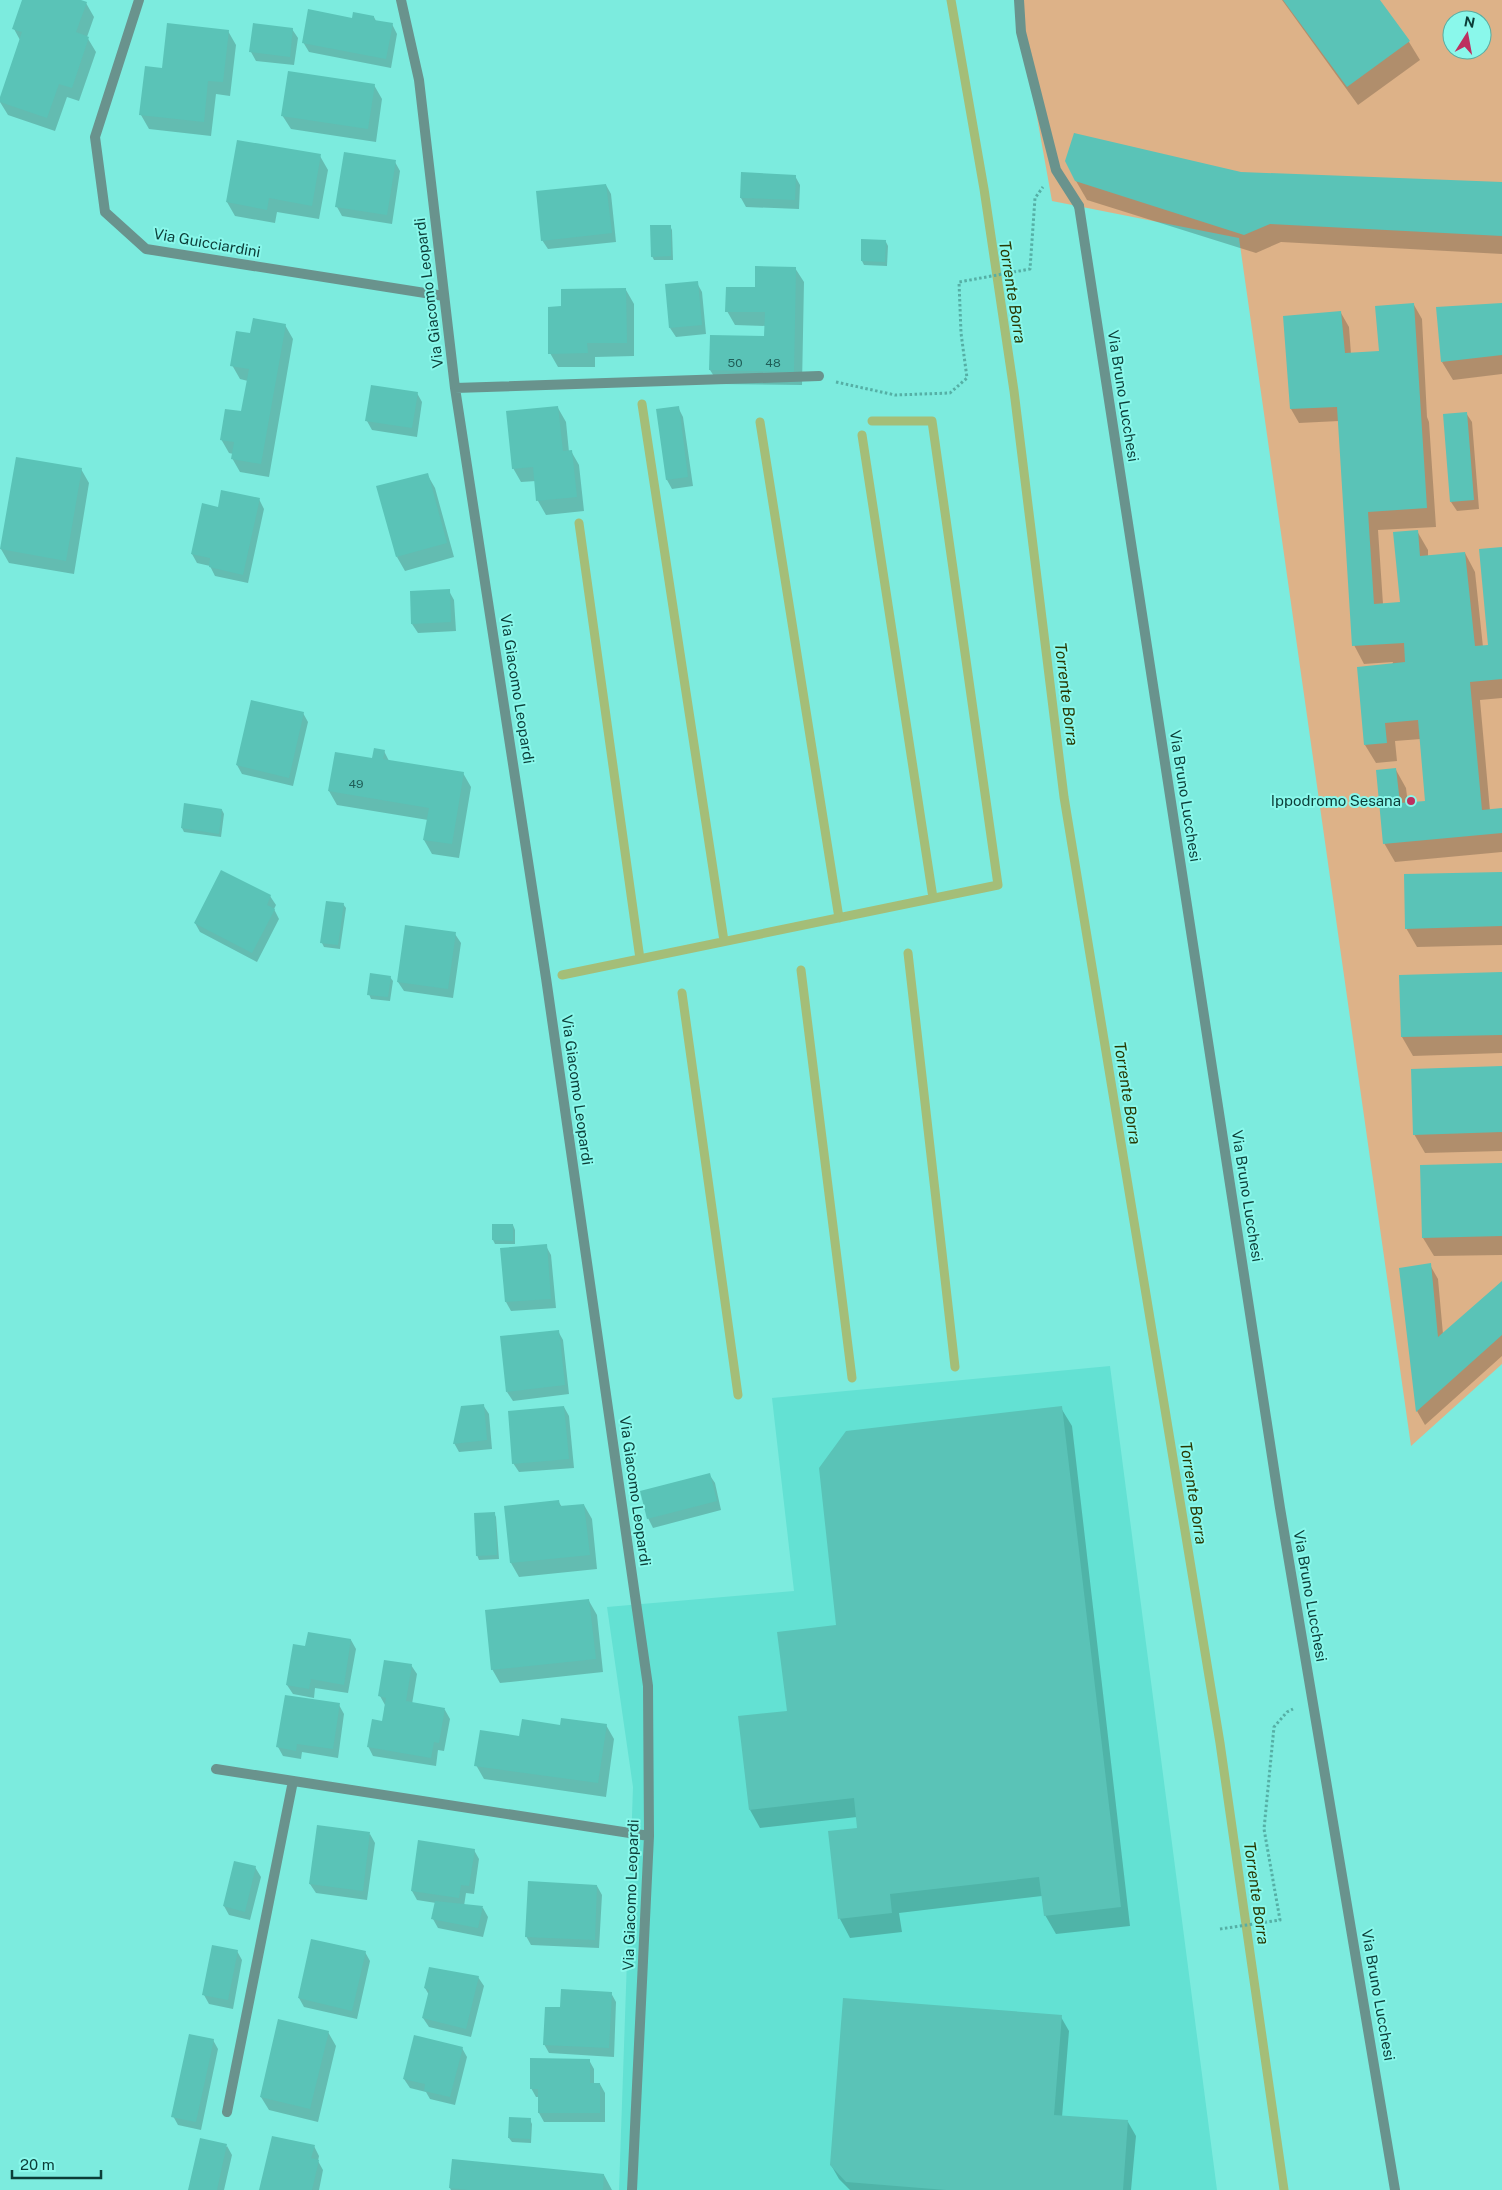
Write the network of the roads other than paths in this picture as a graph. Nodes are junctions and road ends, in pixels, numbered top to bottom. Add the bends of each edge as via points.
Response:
1 (139, 0) edge
2 (401, 0) edge
3 (1020, 0) edge
4 (444, 296) junction
5 (819, 376) road end
6 (455, 388) junction
7 (216, 1769) dead end
8 (293, 1781) junction
9 (650, 1836) junction
10 (227, 2112) dead end
11 (632, 2190) edge
12 (1395, 2190) edge

1 - 4 street, Via Guicciardini via 95,137 105,212 146,249
2 - 4 street, Via Giacomo Leopardi via 419,80
3 - 12 street, Via Bruno Lucchesi via 1022,32 1056,170 1078,206 1280,1508
4 - 6 street, Via Giacomo Leopardi
5 - 6 street
6 - 9 street, Via Giacomo Leopardi via 546,978 648,1686
7 - 8 street
8 - 9 street
8 - 10 street
9 - 11 street, Via Giacomo Leopardi

